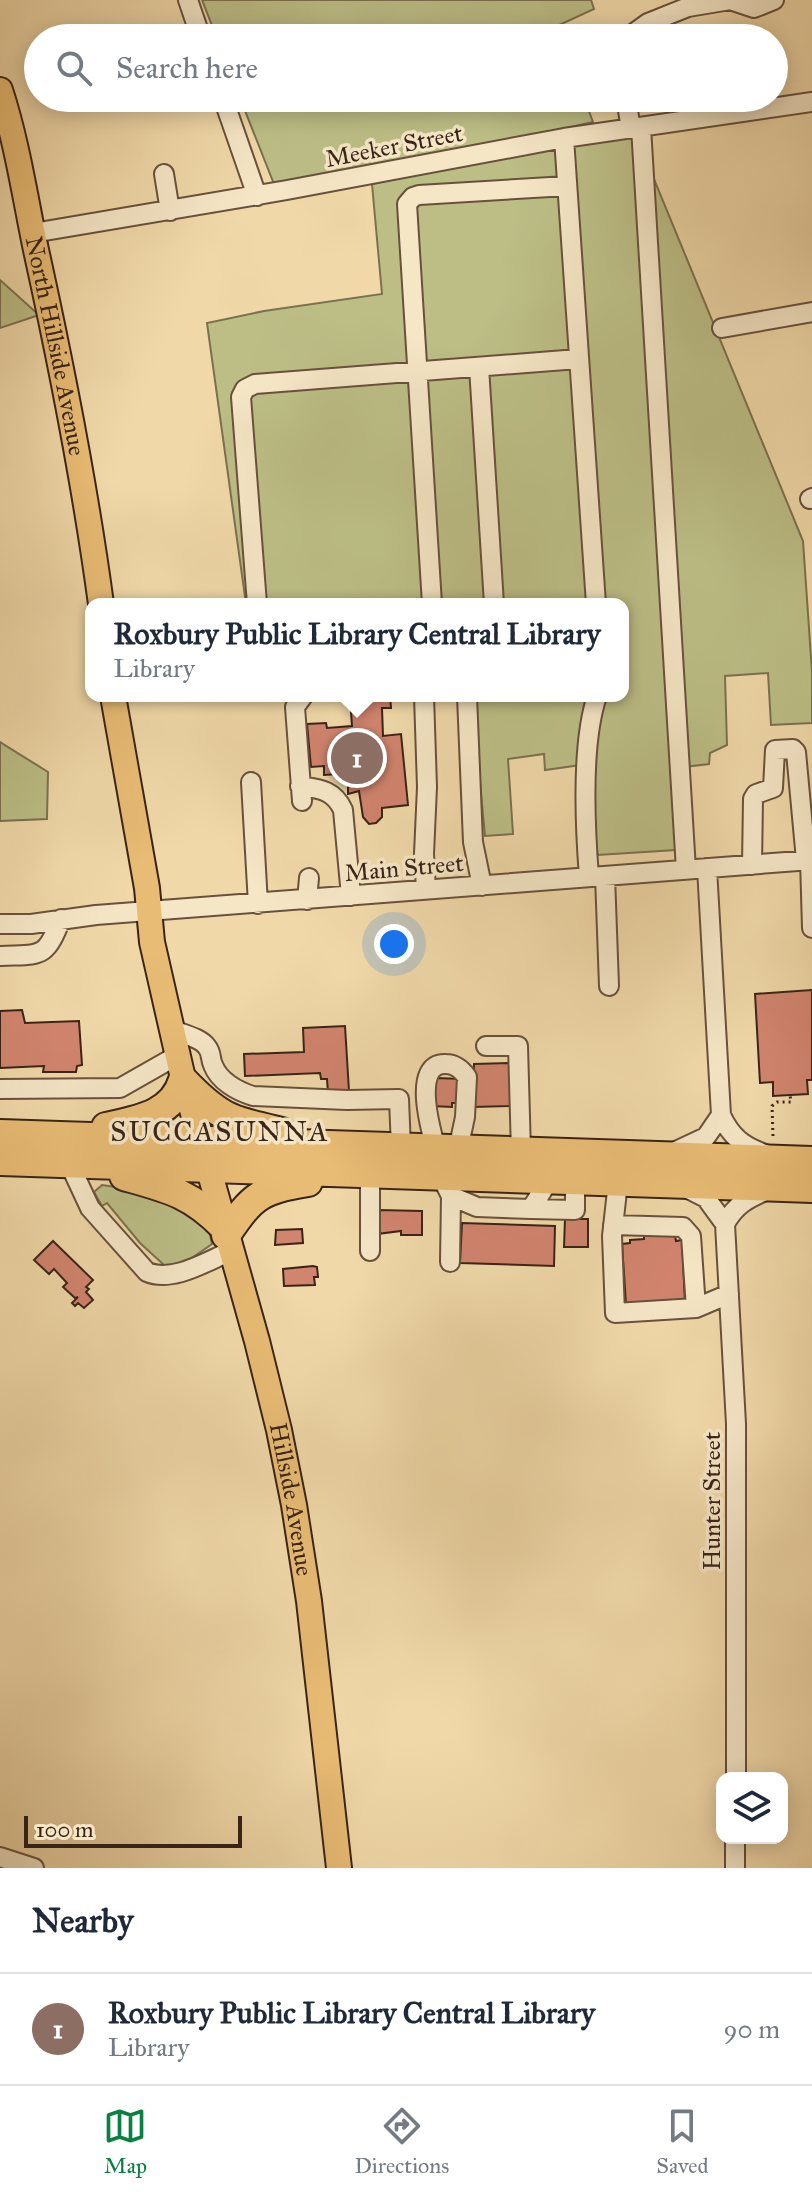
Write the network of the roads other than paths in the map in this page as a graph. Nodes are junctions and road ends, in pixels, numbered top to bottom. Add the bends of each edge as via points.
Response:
1 (188, 0) edge
2 (730, 0) edge
3 (774, 0) edge
4 (196, 24) edge
5 (647, 24) edge
6 (0, 90) edge
7 (812, 102) edge
8 (788, 106) edge
9 (228, 112) edge
10 (631, 112) edge
11 (744, 112) edge
12 (636, 128) junction
13 (564, 138) junction
14 (164, 174) dead end
15 (567, 186) junction
16 (257, 196) junction
17 (170, 211) junction
18 (33, 233) junction
19 (812, 312) edge
20 (722, 328) dead end
21 (578, 359) junction
22 (479, 367) junction
23 (417, 373) junction
24 (100, 598) edge
25 (257, 598) edge
26 (432, 598) edge
27 (494, 598) edge
28 (596, 598) edge
29 (114, 702) edge
30 (299, 702) edge
31 (424, 702) edge
32 (467, 702) edge
33 (596, 702) edge
34 (251, 782) dead end
35 (809, 860) edge
36 (752, 865) junction
37 (707, 868) junction
38 (686, 870) junction
39 (597, 877) junction
40 (309, 878) dead end
41 (482, 886) junction
42 (426, 890) junction
43 (351, 896) junction
44 (307, 900) junction
45 (258, 904) junction
46 (149, 911) junction
47 (61, 919) junction
48 (0, 924) edge
49 (812, 928) edge
50 (0, 956) edge
51 (609, 986) dead end
52 (173, 1030) junction
53 (486, 1046) dead end
54 (213, 1067) junction
55 (181, 1070) junction
56 (0, 1089) edge
57 (721, 1115) junction
58 (0, 1134) edge
59 (341, 1146) junction
60 (401, 1148) junction
61 (521, 1152) junction
62 (73, 1154) junction
63 (202, 1154) junction
64 (659, 1156) junction
65 (0, 1161) edge
66 (777, 1161) junction
67 (812, 1161) edge
68 (447, 1168) junction
69 (367, 1174) junction
70 (562, 1180) junction
71 (618, 1182) junction
72 (678, 1184) junction
73 (812, 1188) edge
74 (531, 1209) junction
75 (725, 1224) junction
76 (613, 1225) junction
77 (227, 1238) junction
78 (370, 1251) dead end
79 (450, 1262) dead end
80 (729, 1294) junction
81 (696, 1308) junction
82 (736, 1772) edge
83 (735, 1844) edge
84 (0, 1857) edge
85 (34, 1868) edge
86 (339, 1868) edge
87 (735, 1868) edge

1 - 4 street
2 - 3 street via 754,8
2 - 5 street via 688,7
6 - 18 main road, North Hillside Avenue
7 - 8 street, Meeker Street
9 - 16 street
10 - 12 street
11 - 12 street, Meeker Street
12 - 13 street, Meeker Street
12 - 38 street
13 - 15 street
13 - 16 street, Meeker Street
14 - 17 street
15 - 21 street
15 - 23 street via 419,195 409,200
16 - 17 street, Meeker Street
17 - 18 street, Meeker Street
18 - 24 main road, North Hillside Avenue via 82,470
19 - 20 street
21 - 22 street
21 - 28 street
22 - 23 street
22 - 27 street
23 - 25 street via 255,384 245,389 241,397
23 - 26 street
29 - 46 main road
30 - 43 street via 301,793 327,790 339,801
31 - 42 street
32 - 41 street via 473,842
33 - 39 street via 585,824
34 - 45 street
35 - 36 street, Main Street
35 - 36 street via 796,752 775,750 773,788 753,799
35 - 49 street
36 - 37 street, Main Street
37 - 38 street, Main Street
37 - 57 street
38 - 39 street, Main Street
39 - 41 street, Main Street
39 - 51 street
40 - 44 street
41 - 42 street, Main Street
42 - 43 street, Main Street
43 - 44 street, Main Street
44 - 45 street, Main Street
45 - 46 street, Main Street
46 - 47 street, Main Street
46 - 52 main road
47 - 48 street, Main Street
47 - 50 street via 44,951
52 - 54 street via 210,1049
52 - 55 main road
53 - 61 street via 518,1046
54 - 55 street
54 - 60 street via 230,1086 253,1096 399,1099
55 - 56 street via 120,1088
55 - 59 highway via 223,1115
55 - 62 highway via 174,1097 152,1115
55 - 63 main road
57 - 64 street via 703,1138
57 - 66 street via 740,1143
58 - 62 highway
59 - 60 highway
59 - 63 highway
60 - 68 highway
61 - 64 highway
61 - 68 highway
62 - 63 highway
62 - 65 highway
62 - 77 highway via 180,1192 201,1205
62 - 77 street via 90,1208 147,1272 170,1275
63 - 69 highway
63 - 77 main road, Hillside Avenue
64 - 66 highway
66 - 67 highway
66 - 72 highway
66 - 73 highway
66 - 75 street
68 - 69 highway
68 - 70 highway
68 - 74 street via 477,1207
68 - 79 street
69 - 77 highway via 264,1193 245,1207
69 - 78 street
70 - 71 highway
70 - 74 street
70 - 74 street via 575,1210
71 - 72 highway
71 - 76 street
72 - 75 street via 706,1198
75 - 80 street, Hunter Street
76 - 81 street via 683,1227 691,1236
76 - 81 street via 615,1313
77 - 86 main road, Hillside Avenue via 294,1505
80 - 81 street
80 - 82 street, Hunter Street via 736,1424
83 - 87 street
84 - 85 street

